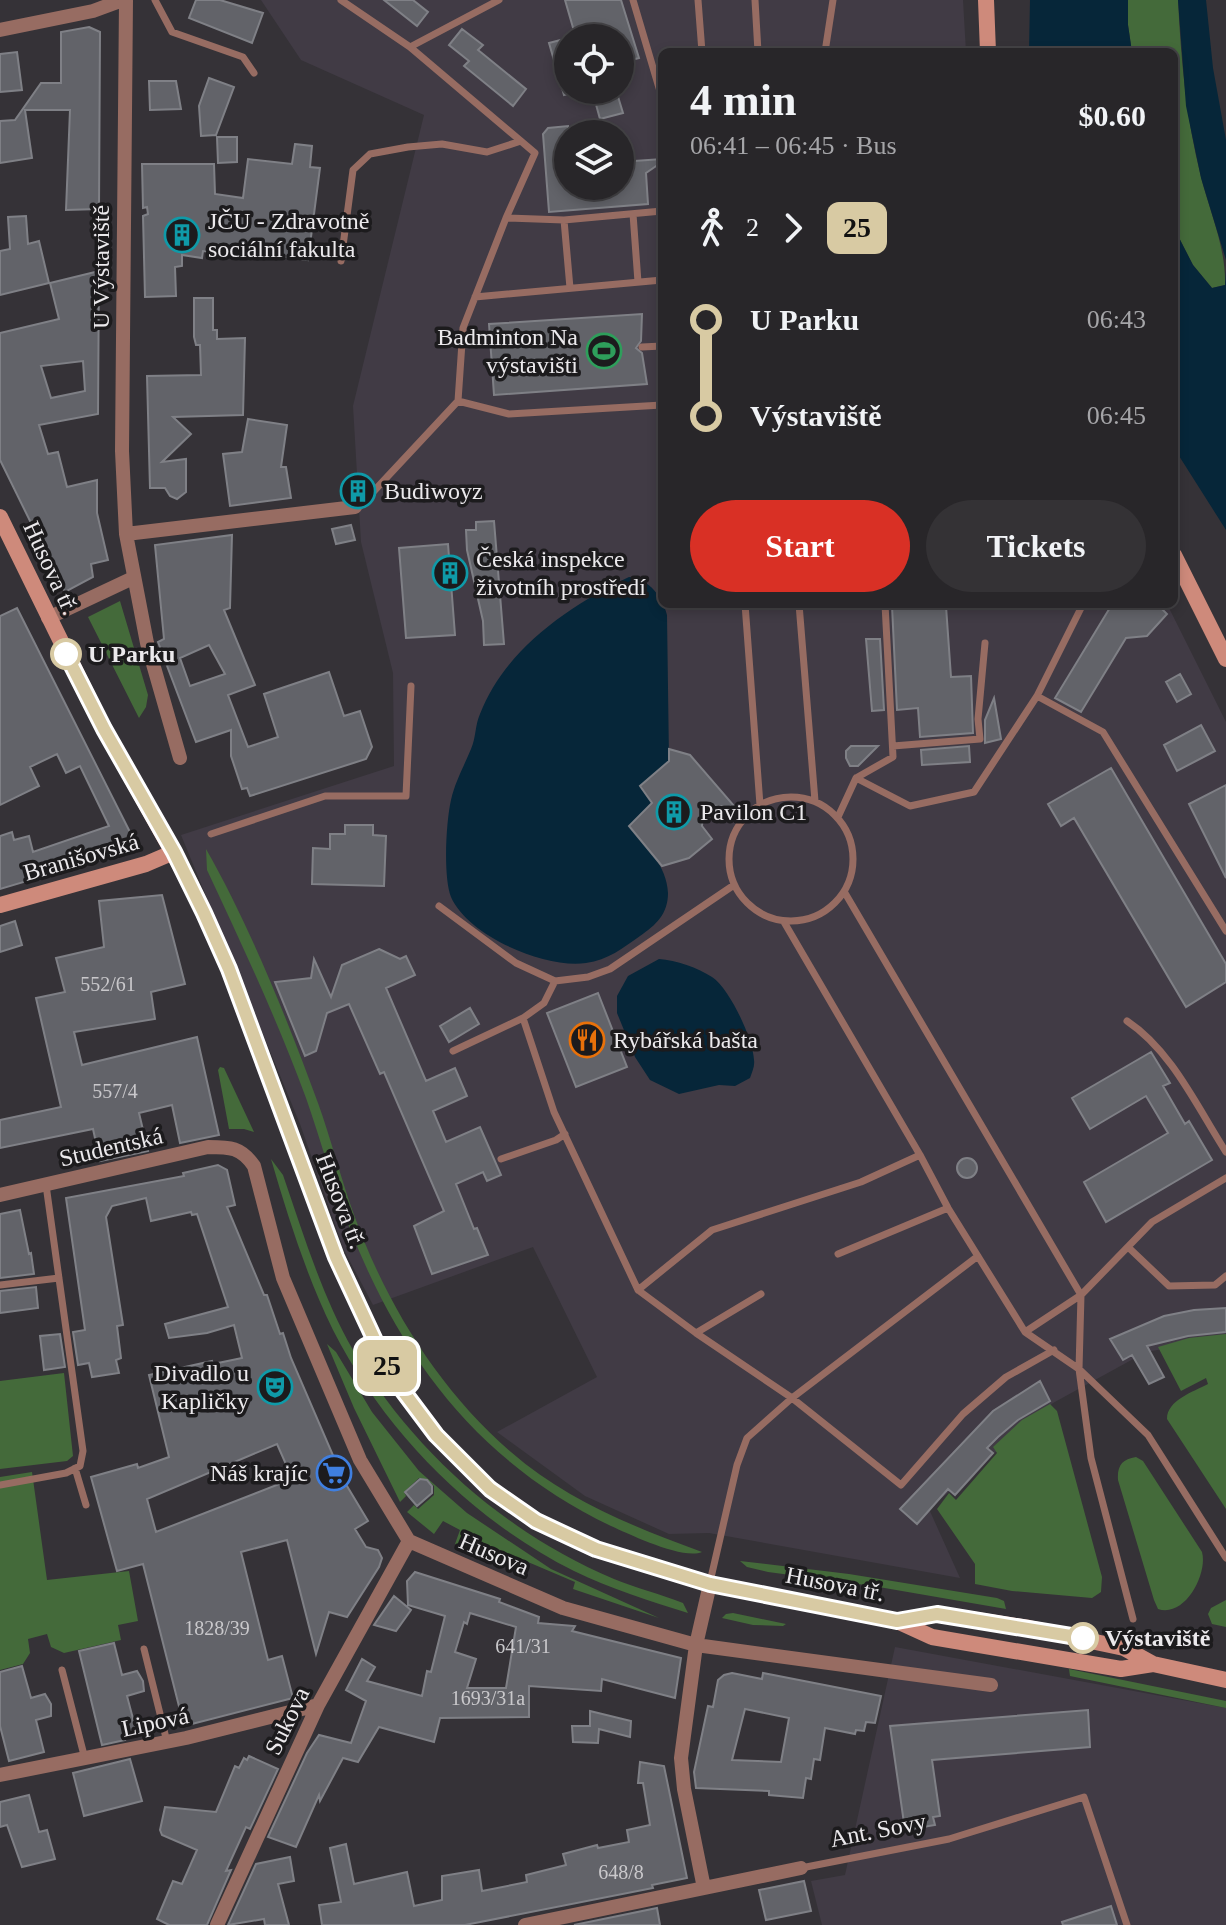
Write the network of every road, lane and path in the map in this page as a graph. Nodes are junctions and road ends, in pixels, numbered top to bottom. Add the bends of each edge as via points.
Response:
1 (124, 0) edge
2 (155, 0) edge
3 (341, 0) edge
4 (499, 0) edge
5 (633, 0) edge
6 (698, 0) edge
7 (755, 0) edge
8 (833, 0) edge
9 (986, 0) edge
10 (0, 30) edge
11 (410, 47) junction
12 (702, 48) edge
13 (758, 48) edge
14 (826, 48) edge
15 (988, 48) edge
16 (254, 73) dead end
17 (658, 84) edge
18 (521, 141) junction
19 (658, 211) edge
20 (633, 214) junction
21 (506, 218) junction
22 (564, 220) junction
23 (341, 261) dead end
24 (658, 280) edge
25 (638, 282) junction
26 (570, 288) junction
27 (475, 297) junction
28 (658, 346) edge
29 (642, 347) dead end
30 (458, 401) junction
31 (658, 405) edge
32 (355, 507) joint
33 (0, 517) edge
34 (126, 534) junction
35 (1178, 563) edge
36 (133, 578) junction
37 (745, 608) edge
38 (799, 608) edge
39 (885, 608) edge
40 (1081, 608) edge
41 (48, 618) junction
42 (985, 643) dead end
43 (1226, 659) edge
44 (411, 686) dead end
45 (1037, 696) junction
46 (893, 746) junction
47 (180, 758) dead end
48 (856, 778) junction
49 (815, 801) junction
50 (760, 805) junction
51 (838, 817) junction
52 (211, 834) dead end
53 (174, 852) junction
54 (734, 885) junction
55 (845, 893) junction
56 (0, 905) edge
57 (439, 906) dead end
58 (784, 922) junction
59 (1226, 931) edge
60 (555, 981) junction
61 (523, 1018) junction
62 (1127, 1021) dead end
63 (453, 1051) dead end
64 (565, 1134) junction
65 (1226, 1152) edge
66 (920, 1155) junction
67 (501, 1159) dead end
68 (1226, 1178) edge
69 (46, 1185) junction
70 (0, 1195) edge
71 (948, 1208) junction
72 (1128, 1247) junction
73 (838, 1254) dead end
74 (978, 1256) junction
75 (1226, 1276) edge
76 (59, 1278) junction
77 (0, 1285) edge
78 (638, 1290) junction
79 (761, 1294) dead end
80 (1081, 1295) junction
81 (1025, 1332) junction
82 (696, 1333) junction
83 (1054, 1350) junction
84 (1079, 1369) junction
85 (792, 1398) junction
86 (75, 1468) junction
87 (0, 1485) edge
88 (86, 1505) dead end
89 (409, 1541) junction
90 (1226, 1558) edge
91 (710, 1584) junction
92 (1133, 1619) dead end
93 (897, 1621) junction
94 (696, 1645) junction
95 (144, 1649) dead end
96 (1153, 1664) junction
97 (62, 1670) dead end
98 (1226, 1680) edge
99 (991, 1685) dead end
100 (318, 1705) junction
101 (167, 1742) junction
102 (85, 1759) junction
103 (0, 1775) edge
104 (801, 1868) joint
105 (704, 1888) junction
106 (217, 1925) edge
107 (525, 1925) edge
108 (1127, 1925) edge

1 - 10 street
1 - 34 street, U Výstaviště
2 - 16 lane via 172,32 243,57
3 - 11 lane
4 - 11 lane
5 - 17 lane
6 - 12 lane
7 - 13 lane
8 - 14 lane
9 - 15 street
11 - 18 lane
18 - 21 lane via 535,153
18 - 23 lane via 487,152 442,144 370,154 353,170
19 - 20 lane
20 - 22 lane
20 - 25 lane
21 - 22 lane
21 - 27 lane
22 - 26 lane
24 - 25 lane
25 - 26 lane
26 - 27 lane
27 - 30 lane via 463,328
28 - 29 lane
30 - 31 lane via 509,414
30 - 32 lane
32 - 34 street
33 - 41 street, Husova tř.
34 - 36 street, U Výstaviště
35 - 43 street
36 - 41 street
36 - 47 street, U Výstaviště
37 - 50 lane
38 - 49 lane
39 - 46 lane
40 - 45 lane
41 - 53 street, Husova tř.
42 - 46 lane via 980,739
44 - 52 lane via 406,796 325,796
45 - 48 lane via 974,792 910,806
45 - 59 lane via 1103,732
46 - 48 lane via 893,757
48 - 51 lane
49 - 50 lane via 778,798
49 - 51 lane
50 - 54 lane via 746,816 732,840 729,867
51 - 55 lane via 854,854
53 - 56 street, Branišovská
53 - 91 street, Husova tř. via 229,969 336,1257 391,1375 436,1435 490,1489 536,1521 596,1549
54 - 58 lane via 746,903
54 - 60 lane via 610,969
55 - 58 lane via 819,916
55 - 80 lane
57 - 60 lane via 516,963
58 - 66 lane
60 - 61 lane via 544,1003
61 - 63 lane
61 - 64 lane
62 - 65 lane via 1161,1050
64 - 67 lane
64 - 78 lane
66 - 71 lane
66 - 78 lane via 861,1182 712,1230
68 - 72 lane via 1152,1222
69 - 70 street, Studentská
69 - 76 lane
69 - 89 street, Studentská via 208,1147 233,1147 246,1154 254,1166 283,1278 360,1460
71 - 73 lane
71 - 74 lane
72 - 75 lane via 1169,1286 1215,1285
72 - 80 lane
74 - 81 lane
74 - 85 lane
76 - 77 lane
76 - 86 lane via 83,1451
78 - 82 lane
79 - 82 lane
80 - 81 lane
80 - 84 lane
81 - 83 lane
82 - 85 lane
83 - 84 lane
83 - 85 lane via 1006,1377 963,1414 901,1485
84 - 90 lane via 1148,1435
84 - 92 lane via 1091,1458
85 - 91 lane via 747,1438
86 - 87 lane
86 - 88 lane
89 - 94 street, Husova via 563,1608
89 - 100 street, Sukova
91 - 93 street, Husova tř.
91 - 94 street
93 - 96 street, Husova tř. via 932,1637 1121,1669
93 - 96 street, Husova tř. via 937,1614 1013,1625 1124,1648
94 - 99 street, Husova
94 - 105 street via 681,1774
95 - 101 lane
96 - 98 street, Husova tř.
97 - 102 lane
100 - 101 street, Lipová
100 - 106 street, Sukova
101 - 102 street, Lipová
102 - 103 street, Lipová
104 - 105 street, Ant. Sovy
104 - 108 lane, Ant. Sovy via 949,1839 1084,1797
105 - 107 street, Ant. Sovy

